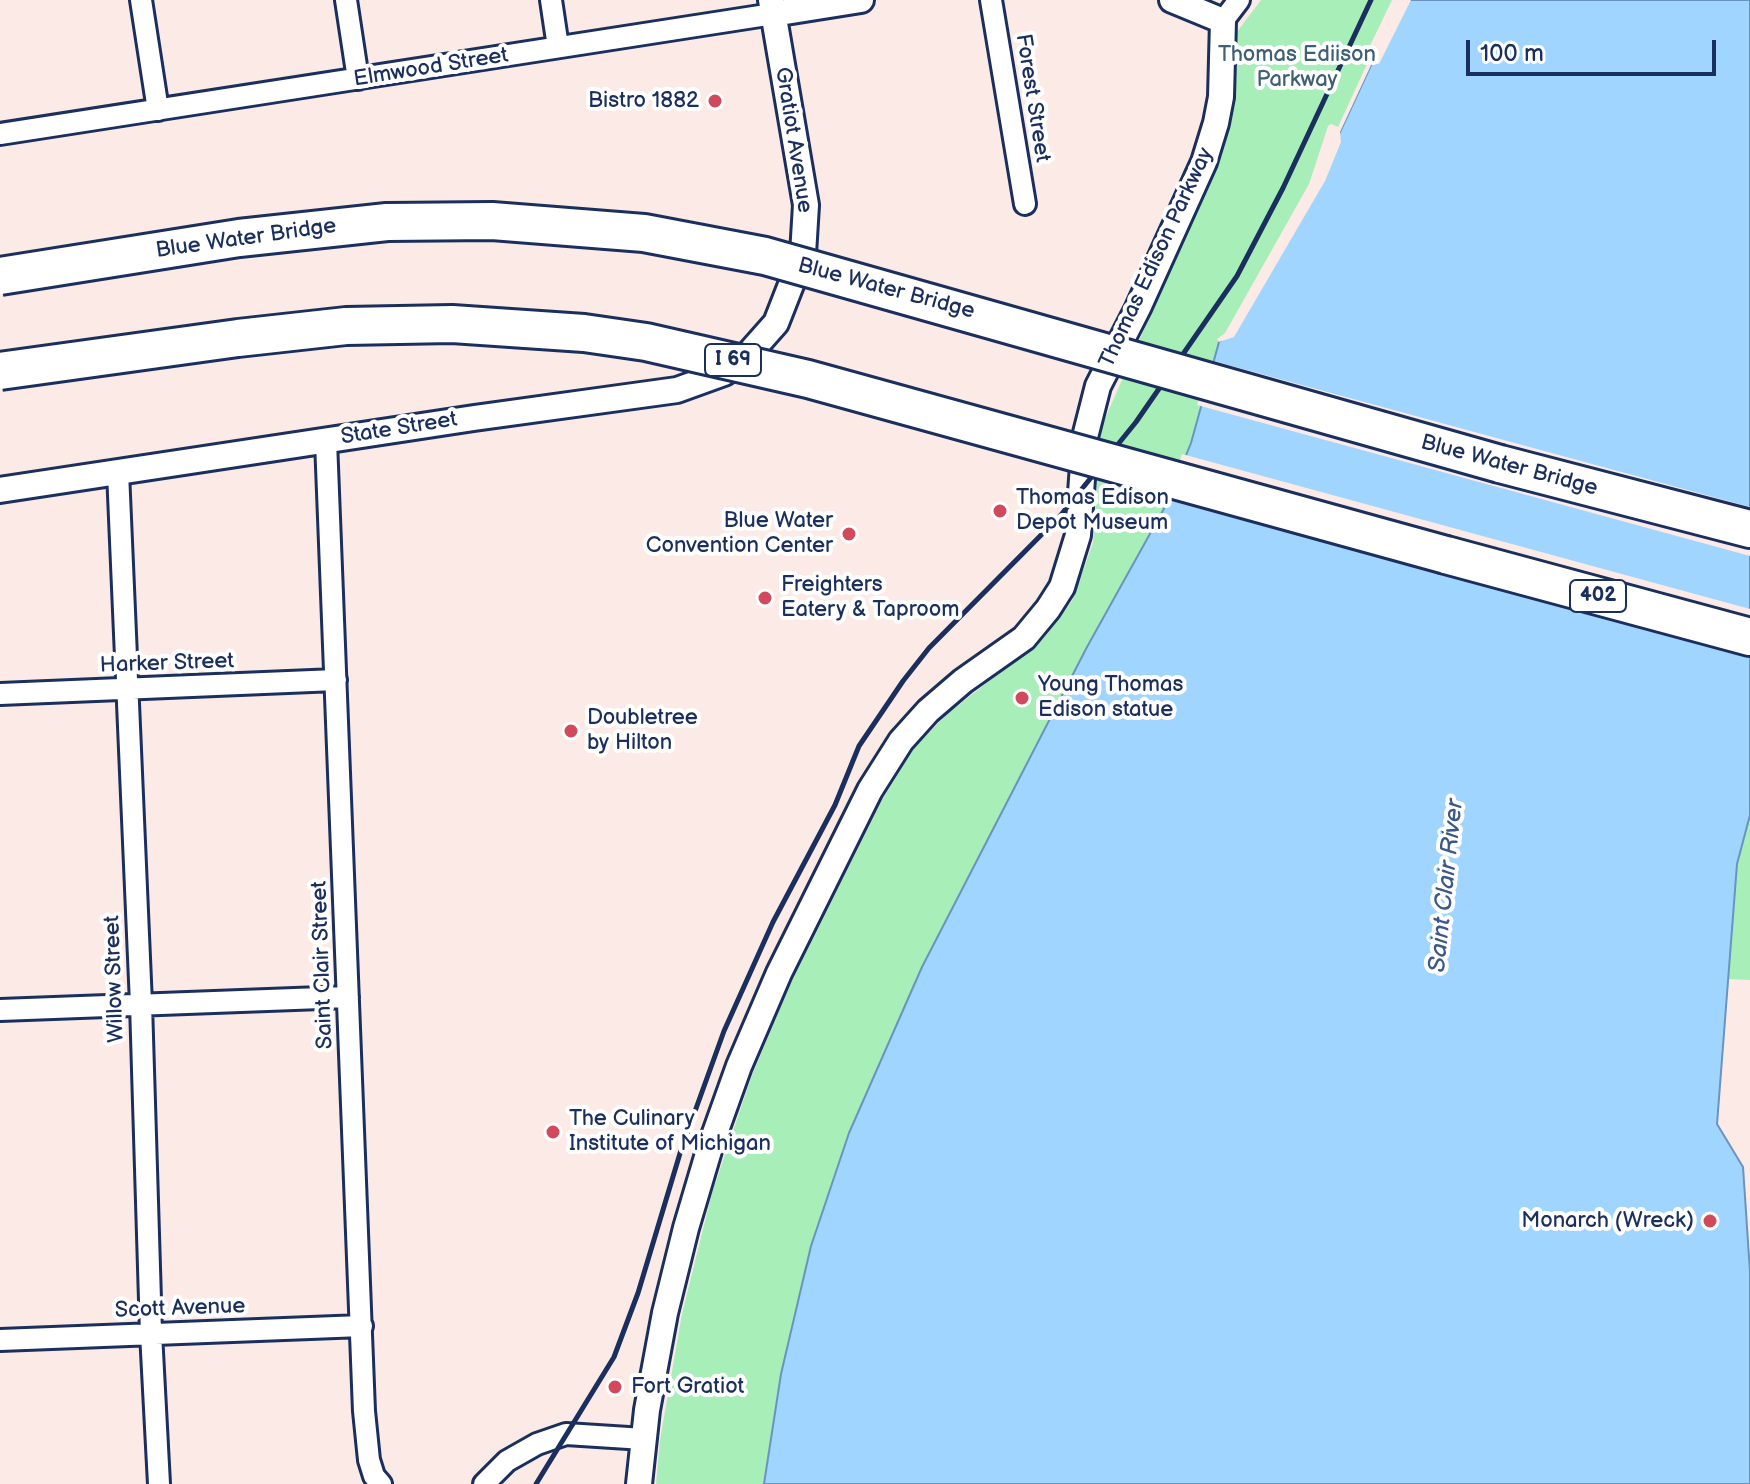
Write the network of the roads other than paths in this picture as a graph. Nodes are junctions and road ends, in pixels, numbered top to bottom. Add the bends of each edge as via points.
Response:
1 (141, 0) edge
2 (346, 0) edge
3 (551, 0) edge
4 (861, 0) edge
5 (991, 0) edge
6 (1172, 0) edge
7 (1239, 0) edge
8 (772, 7) edge
9 (1223, 21) junction
10 (558, 47) junction
11 (358, 79) junction
12 (158, 110) junction
13 (0, 134) edge
14 (1025, 204) dead end
15 (0, 276) edge
16 (776, 323) joint
17 (0, 371) edge
18 (326, 441) junction
19 (118, 472) junction
20 (0, 490) edge
21 (1750, 529) edge
22 (1446, 555) joint
23 (1750, 637) edge
24 (336, 680) junction
25 (127, 689) junction
26 (0, 694) edge
27 (348, 997) junction
28 (141, 1004) junction
29 (0, 1010) edge
30 (362, 1326) junction
31 (151, 1333) junction
32 (0, 1340) edge
33 (644, 1439) junction
34 (159, 1484) edge
35 (381, 1484) edge
36 (484, 1484) edge
37 (639, 1484) edge

1 - 12 street
2 - 11 street
3 - 10 street
4 - 8 street, Elmwood Street
5 - 14 street, Forest Street
6 - 9 street
7 - 9 street
8 - 10 street, Elmwood Street
8 - 16 street, Gratiot Avenue via 806,205 803,254
9 - 33 street, Thomas Edison Parkway via 1216,123 1204,162 1098,386 1085,437 1078,535 1062,587 1024,638 963,681 901,741 870,790 779,973 739,1066 697,1189 665,1313
10 - 11 street, Elmwood Street
11 - 12 street, Elmwood Street
12 - 13 street, Elmwood Street
15 - 21 highway, Blue Water Bridge, bridge via 239,238 375,223 492,221 644,233 765,256 1500,464
16 - 18 street, State Street via 724,373 677,390
17 - 22 highway, I 69, bridge via 346,326 452,324 584,333 792,375
18 - 19 street, State Street
18 - 24 street, Saint Clair Street
19 - 20 street, State Street
19 - 25 street, Willow Street
22 - 23 highway, 402
24 - 25 street, Harker Street
24 - 27 street, Saint Clair Street
25 - 26 street, Harker Street
25 - 28 street, Willow Street
27 - 28 street
27 - 30 street, Saint Clair Street
28 - 29 street
28 - 31 street, Willow Street
30 - 31 street, Scott Avenue
30 - 35 street, Saint Clair Street via 367,1450
31 - 32 street, Scott Avenue
31 - 34 street, Willow Street
33 - 36 street via 566,1434 507,1461
33 - 37 street, Thomas Edison Parkway

